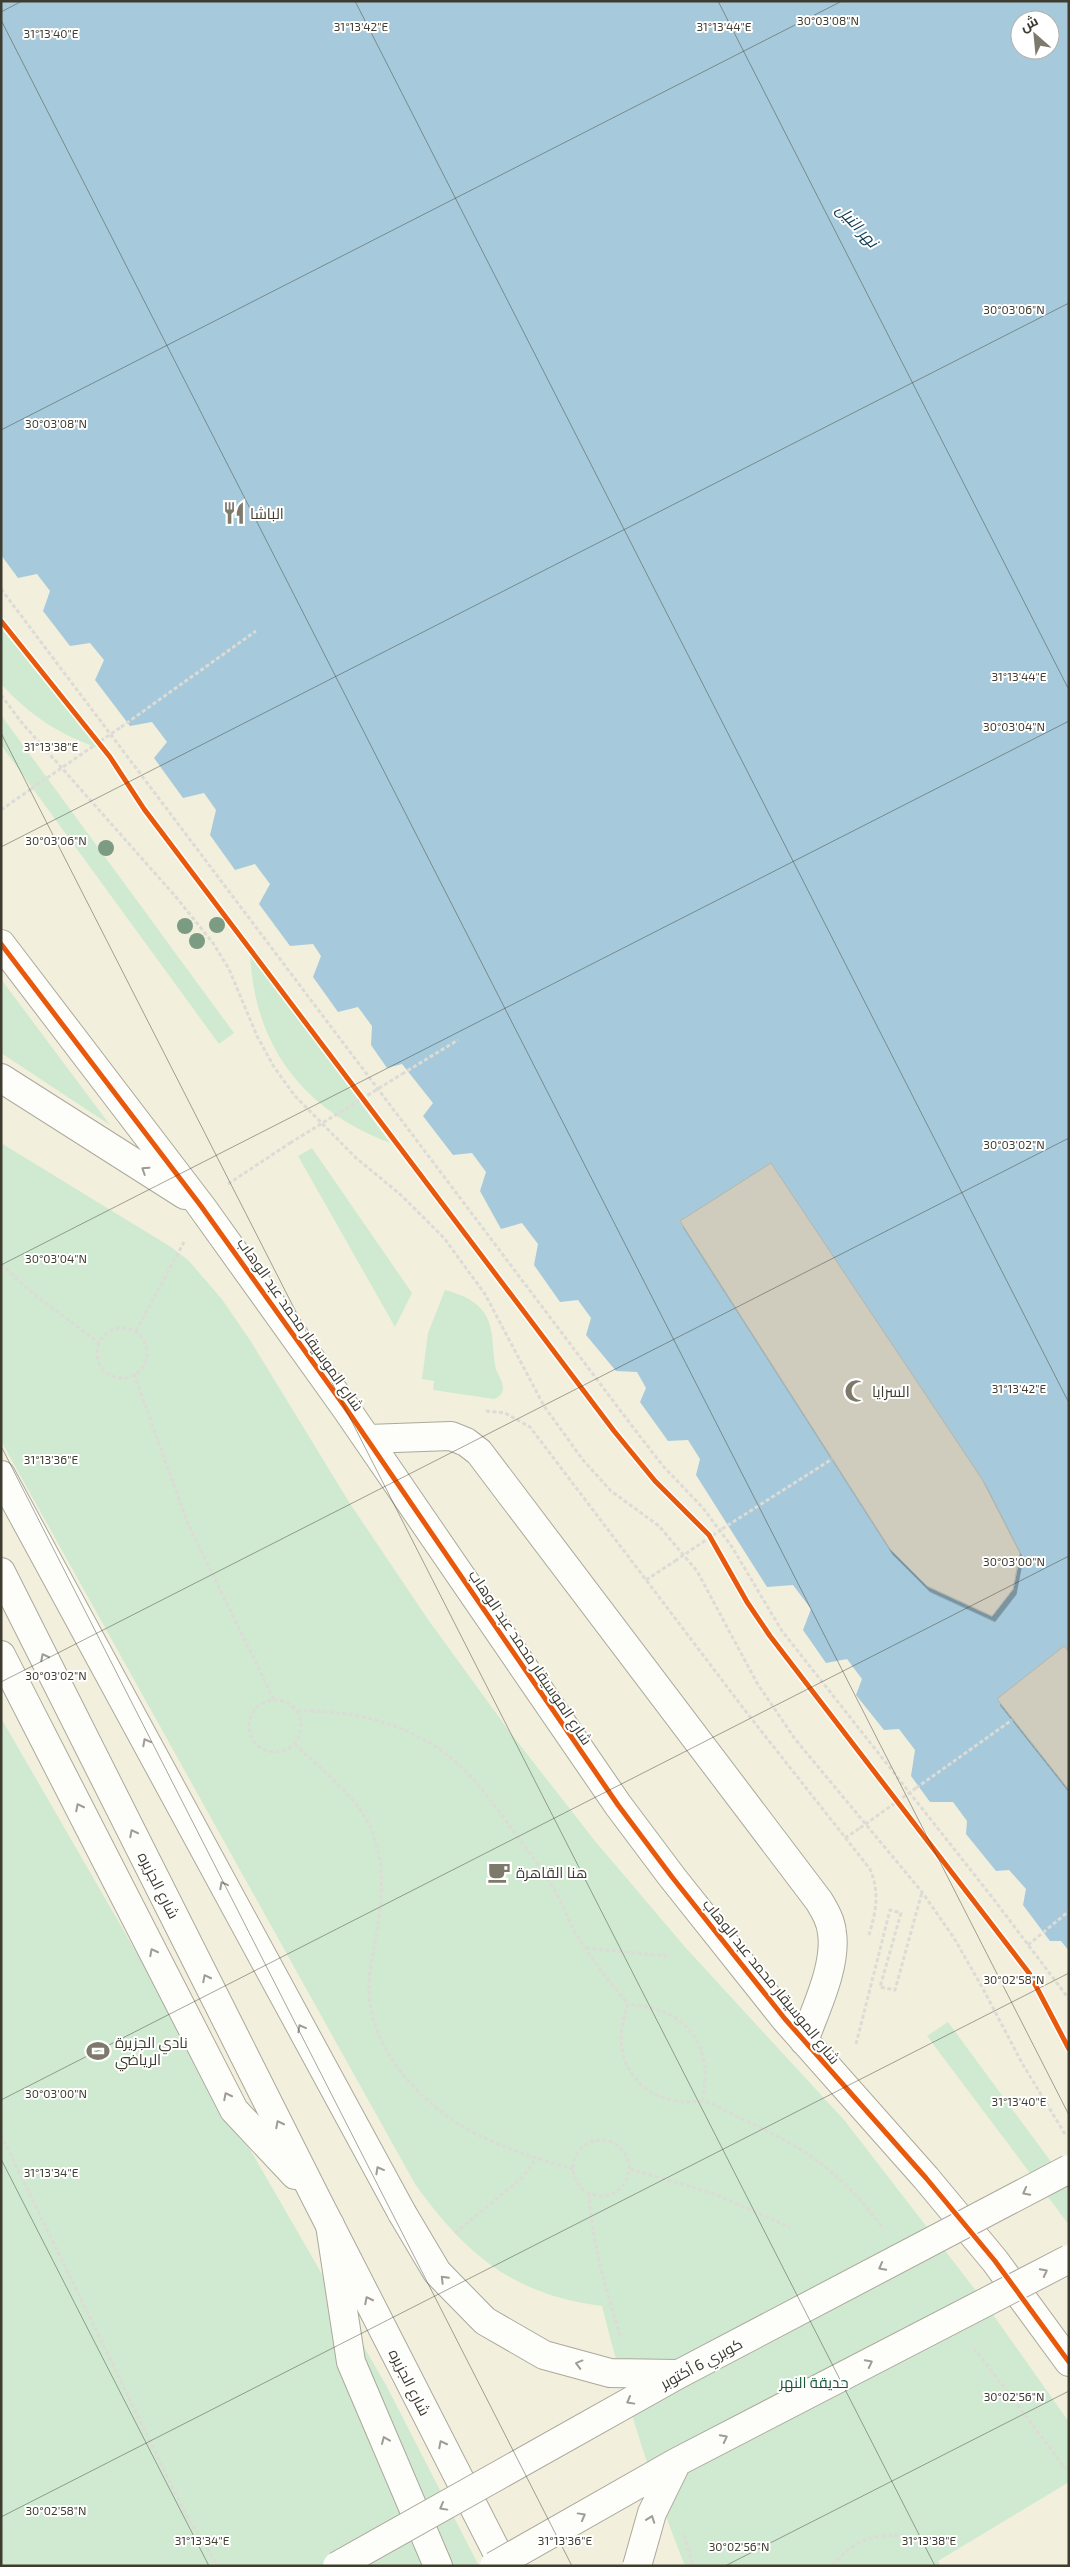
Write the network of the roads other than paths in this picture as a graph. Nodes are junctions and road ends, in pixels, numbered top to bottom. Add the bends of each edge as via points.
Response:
1 (1, 944) edge
2 (1, 1078) edge
3 (201, 1206) junction
4 (368, 1440) junction
5 (1, 1475) edge
6 (1, 1572) edge
7 (1, 1655) edge
8 (804, 2041) junction
9 (1069, 2169) edge
10 (316, 2198) junction
11 (330, 2225) junction
12 (1069, 2259) edge
13 (1069, 2362) edge
14 (679, 2374) junction
15 (677, 2462) junction
16 (337, 2566) edge
17 (438, 2566) edge
18 (494, 2566) edge
19 (504, 2566) edge
20 (637, 2566) edge

1 - 3 main road, شارع الموسيقار محمد عبد الوهاب
3 -> 2 main road
3 - 4 main road, شارع الموسيقار محمد عبد الوهاب
4 - 8 main road, شارع الموسيقار محمد عبد الوهاب via 618,1805 722,1942
4 - 8 main road via 451,1436 478,1452 819,1901 832,1932 833,1949
14 -> 5 main road, bridge via 610,2373 544,2355 485,2320 437,2272
10 -> 6 main road, شارع الجزيره
10 -> 7 main road, شارع الجزيره via 234,2110
8 - 13 main road, شارع الموسيقار محمد عبد الوهاب via 995,2261
9 -> 14 main road, كوبري 6 أكتوبر, bridge
10 - 11 main road, شارع الجزيره
17 -> 11 main road via 351,2362
19 -> 11 main road, شارع الجزيره
15 -> 12 main road, bridge
14 -> 16 main road, كوبري 6 أكتوبر, bridge
18 -> 15 main road, bridge
20 -> 15 main road, bridge via 652,2513

